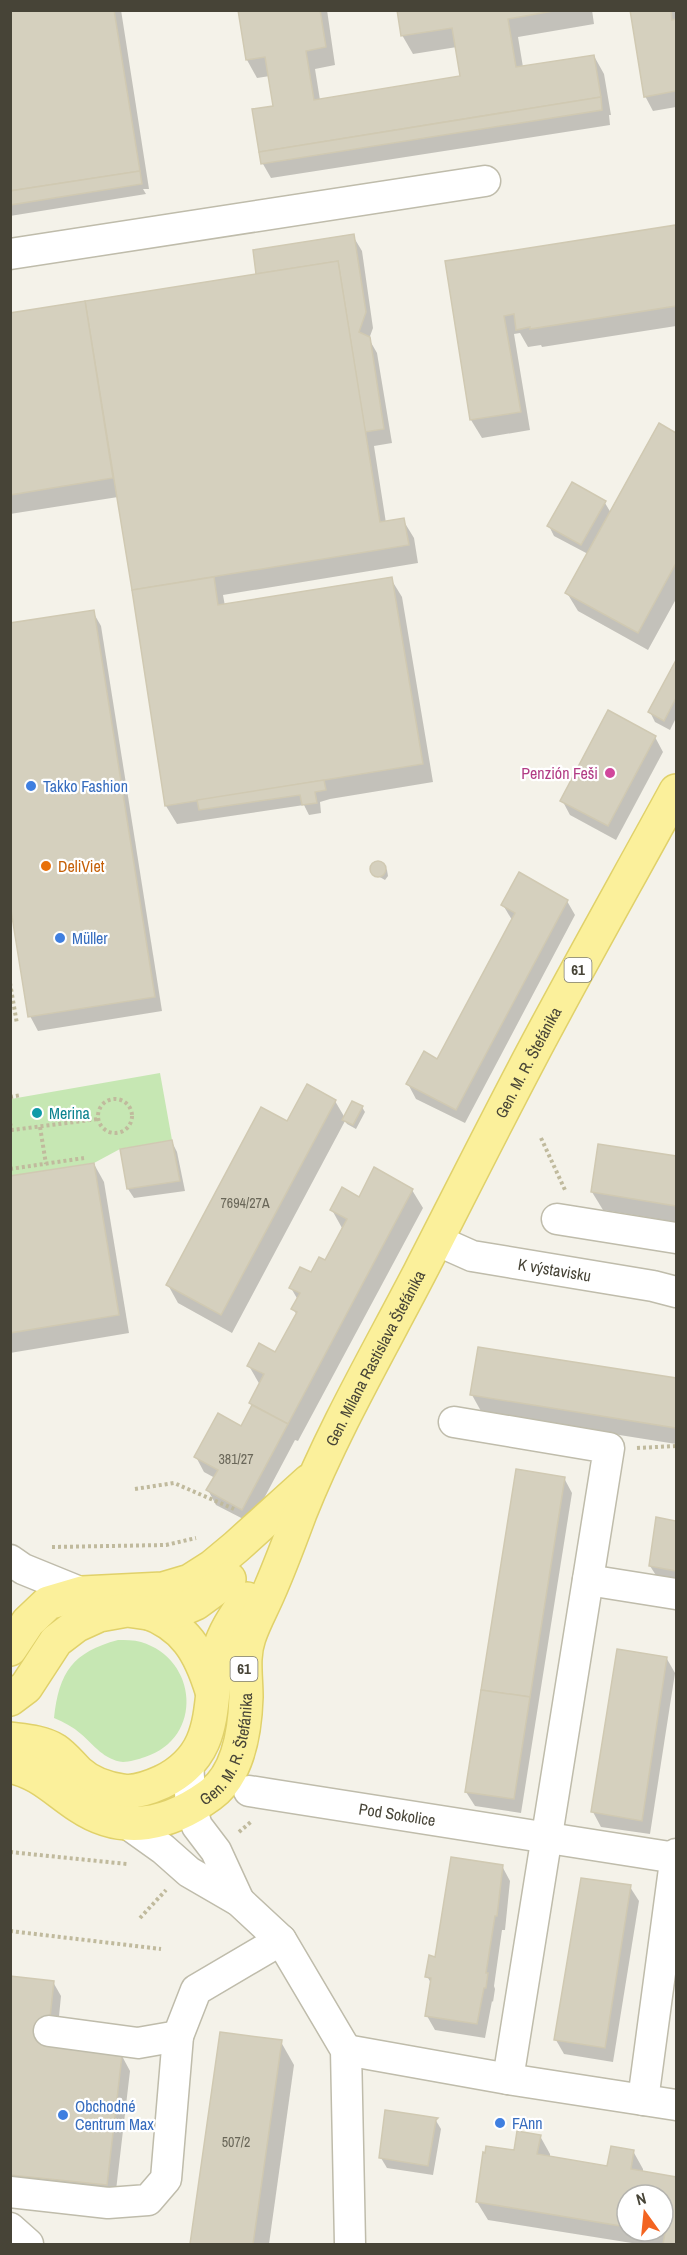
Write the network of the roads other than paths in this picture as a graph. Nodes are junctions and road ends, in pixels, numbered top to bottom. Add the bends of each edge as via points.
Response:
1 (485, 181) dead end
2 (10, 254) edge
3 (676, 791) edge
4 (563, 1208) road end
5 (676, 1238) edge
6 (436, 1240) junction
7 (676, 1292) edge
8 (454, 1422) dead end
9 (315, 1476) junction
10 (270, 1518) junction
11 (287, 1548) junction
12 (10, 1560) edge
13 (588, 1580) junction
14 (82, 1593) junction
15 (676, 1594) edge
16 (148, 1613) junction
17 (12, 1639) edge
18 (18, 1693) edge
19 (213, 1693) junction
20 (23, 1741) edge
21 (188, 1763) junction
22 (10, 1766) edge
23 (60, 1791) junction
24 (249, 1791) dead end
25 (203, 1800) junction
26 (128, 1824) junction
27 (547, 1837) junction
28 (676, 1857) edge
29 (239, 1901) junction
30 (280, 1941) junction
31 (49, 2031) dead end
32 (178, 2036) junction
33 (346, 2050) junction
34 (508, 2079) junction
35 (644, 2100) junction
36 (676, 2104) edge
37 (10, 2192) edge
38 (10, 2228) edge
39 (28, 2244) edge
40 (350, 2244) edge

1 - 2 street
3 - 6 main road, Gen. M. R. Štefánika / 61 via 532,1054
4 - 5 street
6 - 7 street, K výstavisku via 472,1256
6 - 9 main road, Gen. Milana Rastislava Štefánika / 61
8 - 13 street via 609,1448
9 - 10 main road, Gen. M. R. Štefánika / 61
9 - 11 main road, Gen. M. R. Štefánika / 61
10 - 14 main road, Gen. M. R. Štefánika / 61 via 190,1581 163,1590
10 - 16 main road, Gen. M. R. Štefánika / 61 via 252,1555 225,1583 178,1611
11 - 19 main road, Gen. M. R. Štefánika / 61 via 232,1620 219,1650
11 - 25 main road, Gen. M. R. Štefánika / 61 via 243,1658 246,1695 238,1751 227,1775
12 - 14 street
13 - 15 street
13 - 27 street
14 - 16 main road, 61
14 - 17 main road, Gen. M. R. Štefánika / 61 via 48,1603
16 - 18 main road, Gen. M. R. Štefánika / 61 via 127,1610 99,1615 77,1625 56,1641
16 - 19 main road, Gen. M. R. Štefánika / 61 via 176,1628 192,1645
17 - 18 street
18 - 20 main road, Gen. M. R. Štefánika
19 - 21 main road, Gen. M. R. Štefánika / 61 via 203,1743
20 - 21 main road, Gen. M. R. Štefánika / 61 via 52,1748 100,1786 125,1792 150,1788
20 - 23 main road, Gen. M. R. Štefánika
21 - 25 street
22 - 23 main road, Gen. M. R. Štefánika via 36,1774
23 - 26 main road, Gen. M. R. Štefánika via 104,1819
24 - 27 street, Pod Sokolice
25 - 26 main road, Gen. M. R. Štefánika via 170,1818
25 - 29 street via 216,1851
26 - 29 street via 189,1872
27 - 28 street, Pod Sokolice
27 - 34 street
28 - 35 street, Pod Sokolice
29 - 30 street
30 - 32 street via 196,1990
30 - 33 street
31 - 32 street via 138,2043
32 - 37 street via 166,2179 148,2200 108,2203
33 - 34 street
33 - 40 street
34 - 35 street
35 - 36 street
38 - 39 street

